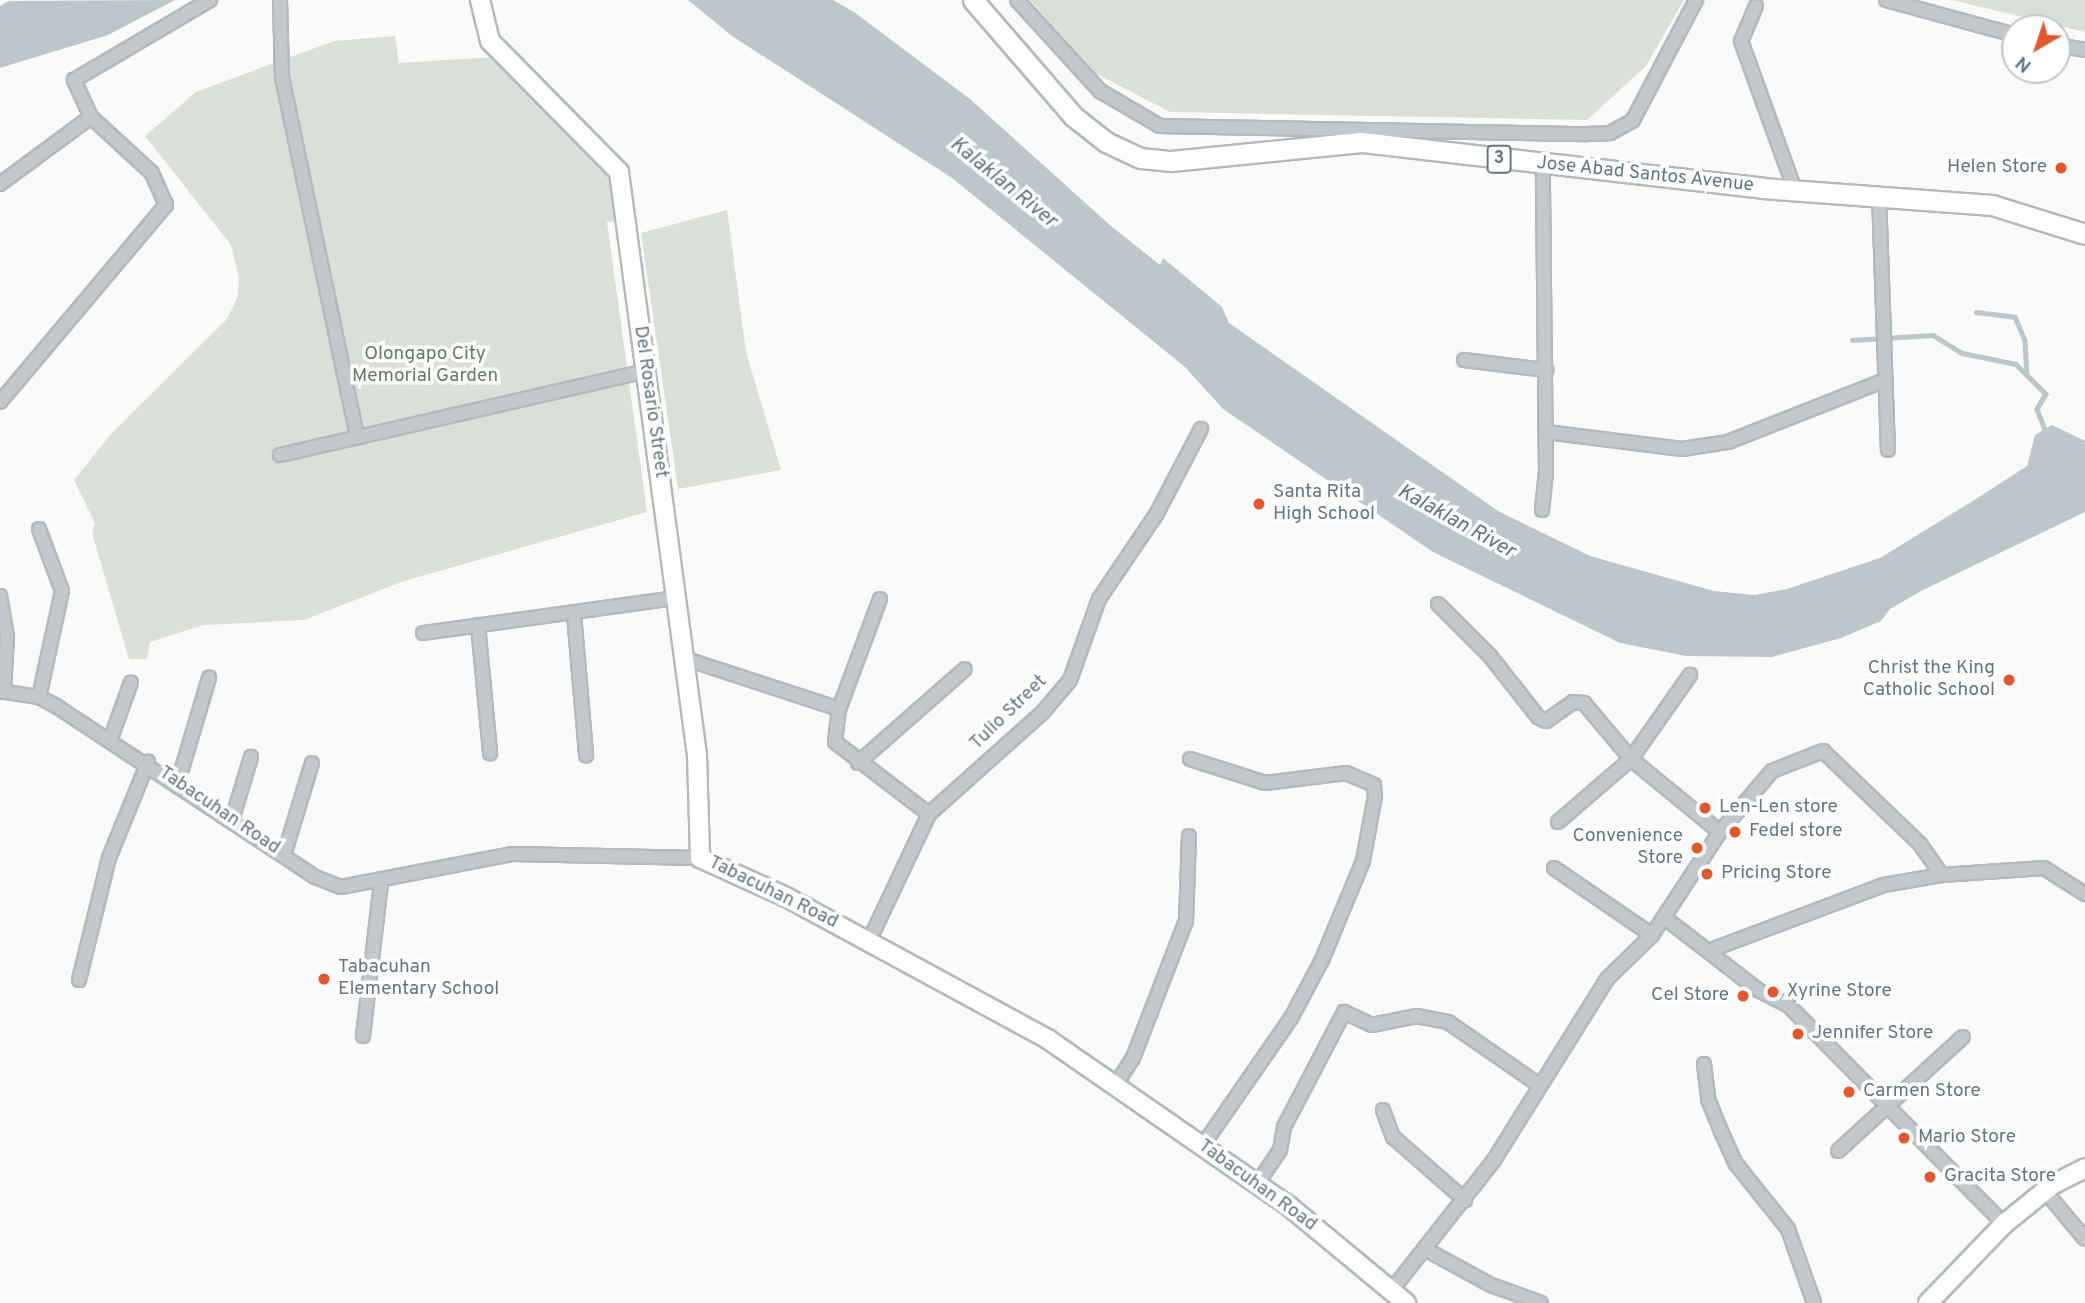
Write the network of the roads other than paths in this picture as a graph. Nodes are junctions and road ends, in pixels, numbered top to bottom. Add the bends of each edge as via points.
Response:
1 (210, 0) edge
2 (280, 0) edge
3 (480, 0) edge
4 (973, 0) edge
5 (1017, 0) edge
6 (1696, 0) edge
7 (1886, 0) edge
8 (1756, 5) dead end
9 (2001, 31) edge
10 (91, 117) junction
11 (1543, 164) junction
12 (0, 184) edge
13 (1795, 190) junction
14 (1879, 194) junction
15 (2085, 234) edge
16 (1464, 360) dead end
17 (1546, 370) junction
18 (647, 371) junction
19 (1885, 380) junction
20 (0, 402) edge
21 (1201, 429) dead end
22 (1546, 432) junction
23 (357, 436) junction
24 (1888, 450) dead end
25 (280, 455) dead end
26 (1542, 510) dead end
27 (38, 529) dead end
28 (0, 596) edge
29 (676, 598) junction
30 (880, 599) dead end
31 (1438, 604) dead end
32 (575, 614) junction
33 (478, 625) junction
34 (422, 633) dead end
35 (683, 658) junction
36 (964, 669) dead end
37 (1690, 675) dead end
38 (209, 678) dead end
39 (131, 682) dead end
40 (2, 692) edge
41 (39, 696) junction
42 (839, 709) junction
43 (111, 738) junction
44 (490, 753) dead end
45 (586, 755) dead end
46 (251, 757) dead end
47 (1190, 759) dead end
48 (1630, 759) junction
49 (148, 762) junction
50 (312, 763) dead end
51 (858, 763) junction
52 (178, 782) junction
53 (929, 814) junction
54 (232, 820) junction
55 (1558, 822) dead end
56 (1720, 832) junction
57 (1189, 836) dead end
58 (284, 856) junction
59 (700, 858) junction
60 (1554, 867) dead end
61 (1942, 876) junction
62 (381, 883) junction
63 (2085, 894) edge
64 (1665, 918) junction
65 (1652, 935) junction
66 (869, 941) junction
67 (1708, 951) junction
68 (79, 980) dead end
69 (363, 1036) dead end
70 (1963, 1037) dead end
71 (1704, 1064) dead end
72 (1539, 1085) junction
73 (1114, 1087) junction
74 (1883, 1106) junction
75 (1383, 1110) dead end
76 (1203, 1145) junction
77 (1838, 1151) dead end
78 (2085, 1168) edge
79 (1257, 1184) junction
80 (2045, 1191) junction
81 (1465, 1200) junction
82 (2004, 1224) junction
83 (2085, 1239) edge
84 (1425, 1249) junction
85 (1391, 1291) junction
86 (1406, 1303) edge
87 (1541, 1303) edge
88 (1814, 1303) edge
89 (1928, 1303) edge

1 - 10 street via 74,80
2 - 23 street via 282,77
3 - 18 main road, Del Rosario Street via 482,25 496,49 619,172
4 - 11 highway, Jose Abad Santos Avenue / 3 via 1073,116 1106,142 1142,158 1171,161 1361,142
5 - 6 street via 1100,91 1160,126 1586,134 1611,133 1633,120
7 - 9 street
8 - 13 street via 1741,41
10 - 12 street
10 - 20 street via 152,173 166,205
11 - 13 highway, Jose Abad Santos Avenue / 3
11 - 17 street
13 - 14 highway, Jose Abad Santos Avenue / 3
14 - 15 highway, Jose Abad Santos Avenue / 3 via 1992,205
14 - 19 street
16 - 17 street
17 - 22 street
18 - 23 street
18 - 29 main road, Del Rosario Street
19 - 22 street via 1728,442 1682,449
19 - 24 street
21 - 53 street, Tulio Street via 1157,513 1099,598 1070,680 1043,712
22 - 26 street
23 - 25 street
27 - 41 street via 62,591
28 - 40 street via 7,636
29 - 32 street
29 - 35 main road, Del Rosario Street
30 - 42 street
31 - 48 street via 1490,656 1538,716 1546,721 1573,702 1584,703
32 - 33 street
32 - 45 street
33 - 34 street
33 - 44 street
35 - 42 street
35 - 59 main road, Del Rosario Street via 697,755
36 - 51 street
37 - 48 street
38 - 52 street via 199,726
39 - 43 street
40 - 41 street, Tabacuhan Road
41 - 43 street, Tabacuhan Road
42 - 51 street via 835,742
43 - 49 street, Tabacuhan Road
46 - 54 street
47 - 76 street via 1265,783 1339,771 1362,776 1374,785 1375,796 1363,861 1322,960 1291,1018
48 - 55 street
48 - 56 street
49 - 52 street, Tabacuhan Road
49 - 68 street via 109,858
50 - 58 street
51 - 53 street
52 - 54 street, Tabacuhan Road
53 - 66 street, Tulio Street
54 - 58 street, Tabacuhan Road
56 - 61 street via 1772,771 1822,751 1920,844
56 - 64 street
57 - 73 street via 1186,920 1133,1058
58 - 62 street, Tabacuhan Road via 341,887
59 - 62 street, Tabacuhan Road via 513,854 472,858
59 - 66 main road, Tabacuhan Road
60 - 65 street
61 - 63 street via 2044,868
61 - 67 street via 1884,885
62 - 69 street
64 - 65 street
64 - 67 street
65 - 72 street via 1607,979
66 - 73 main road, Tabacuhan Road via 1049,1040
67 - 74 street via 1788,1006
70 - 74 street
71 - 88 street via 1708,1099 1721,1132 1737,1164 1788,1229
72 - 79 street via 1448,1022 1418,1016 1372,1025 1344,1012 1284,1127 1280,1150
72 - 81 street
73 - 76 main road, Tabacuhan Road
74 - 77 street
74 - 82 street
75 - 81 street via 1393,1137
76 - 79 main road, Tabacuhan Road
78 - 80 main road
79 - 85 main road, Tabacuhan Road
80 - 82 main road
80 - 83 street
81 - 84 street
82 - 89 main road
84 - 85 street
84 - 87 street via 1491,1285
85 - 86 main road, Tabacuhan Road

